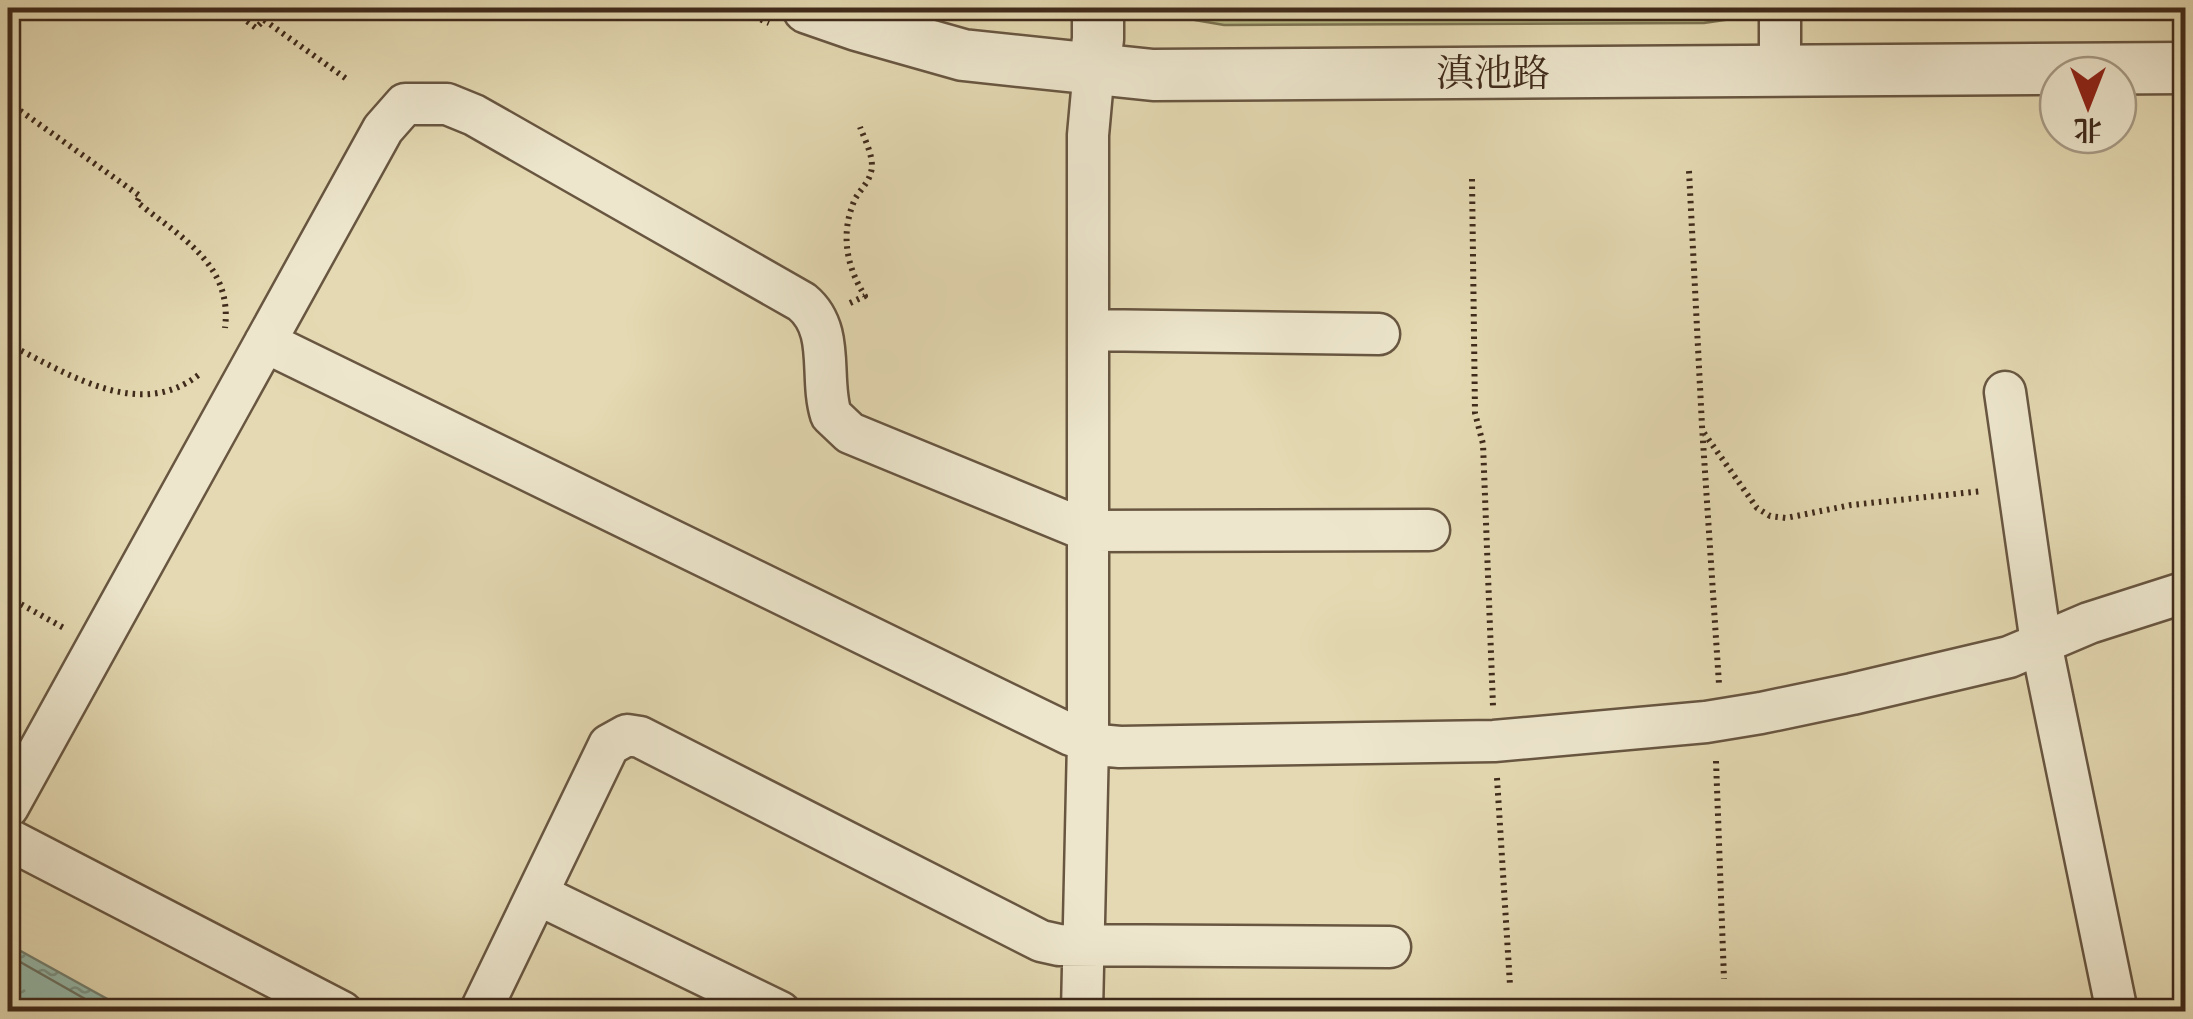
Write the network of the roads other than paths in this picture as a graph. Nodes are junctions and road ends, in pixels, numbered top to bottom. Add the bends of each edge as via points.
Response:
1 (808, 8) edge
2 (1098, 8) edge
3 (1780, 8) edge
4 (2186, 68) edge
5 (1094, 69) junction
6 (1780, 71) junction
7 (1088, 330) junction
8 (1379, 334) dead end
9 (265, 342) junction
10 (2006, 392) dead end
11 (1429, 530) dead end
12 (1088, 531) junction
13 (2186, 592) edge
14 (2041, 643) junction
15 (1088, 742) junction
16 (8, 807) edge
17 (8, 839) edge
18 (537, 894) junction
19 (1083, 944) junction
20 (1390, 947) dead end
21 (342, 1012) edge
22 (480, 1012) edge
23 (780, 1012) edge
24 (1082, 1012) edge
25 (2117, 1012) edge

1 - 5 street, 滇池路 via 963,55
2 - 5 street
3 - 6 street
4 - 6 street, 滇池路
5 - 6 street, 滇池路 via 1153,76
5 - 7 street
7 - 8 street
7 - 12 street
9 - 12 street via 383,129 405,104 447,104 802,302 823,334 830,414 850,433
9 - 15 street
9 - 16 street
10 - 14 street
11 - 12 street
12 - 15 street
13 - 14 street
14 - 15 street via 2009,657 1721,719 1494,741 1120,747
14 - 25 street
15 - 19 street
17 - 21 street
18 - 19 street via 609,744 640,737 1041,941
18 - 22 street
18 - 23 street
19 - 20 street
19 - 24 street

